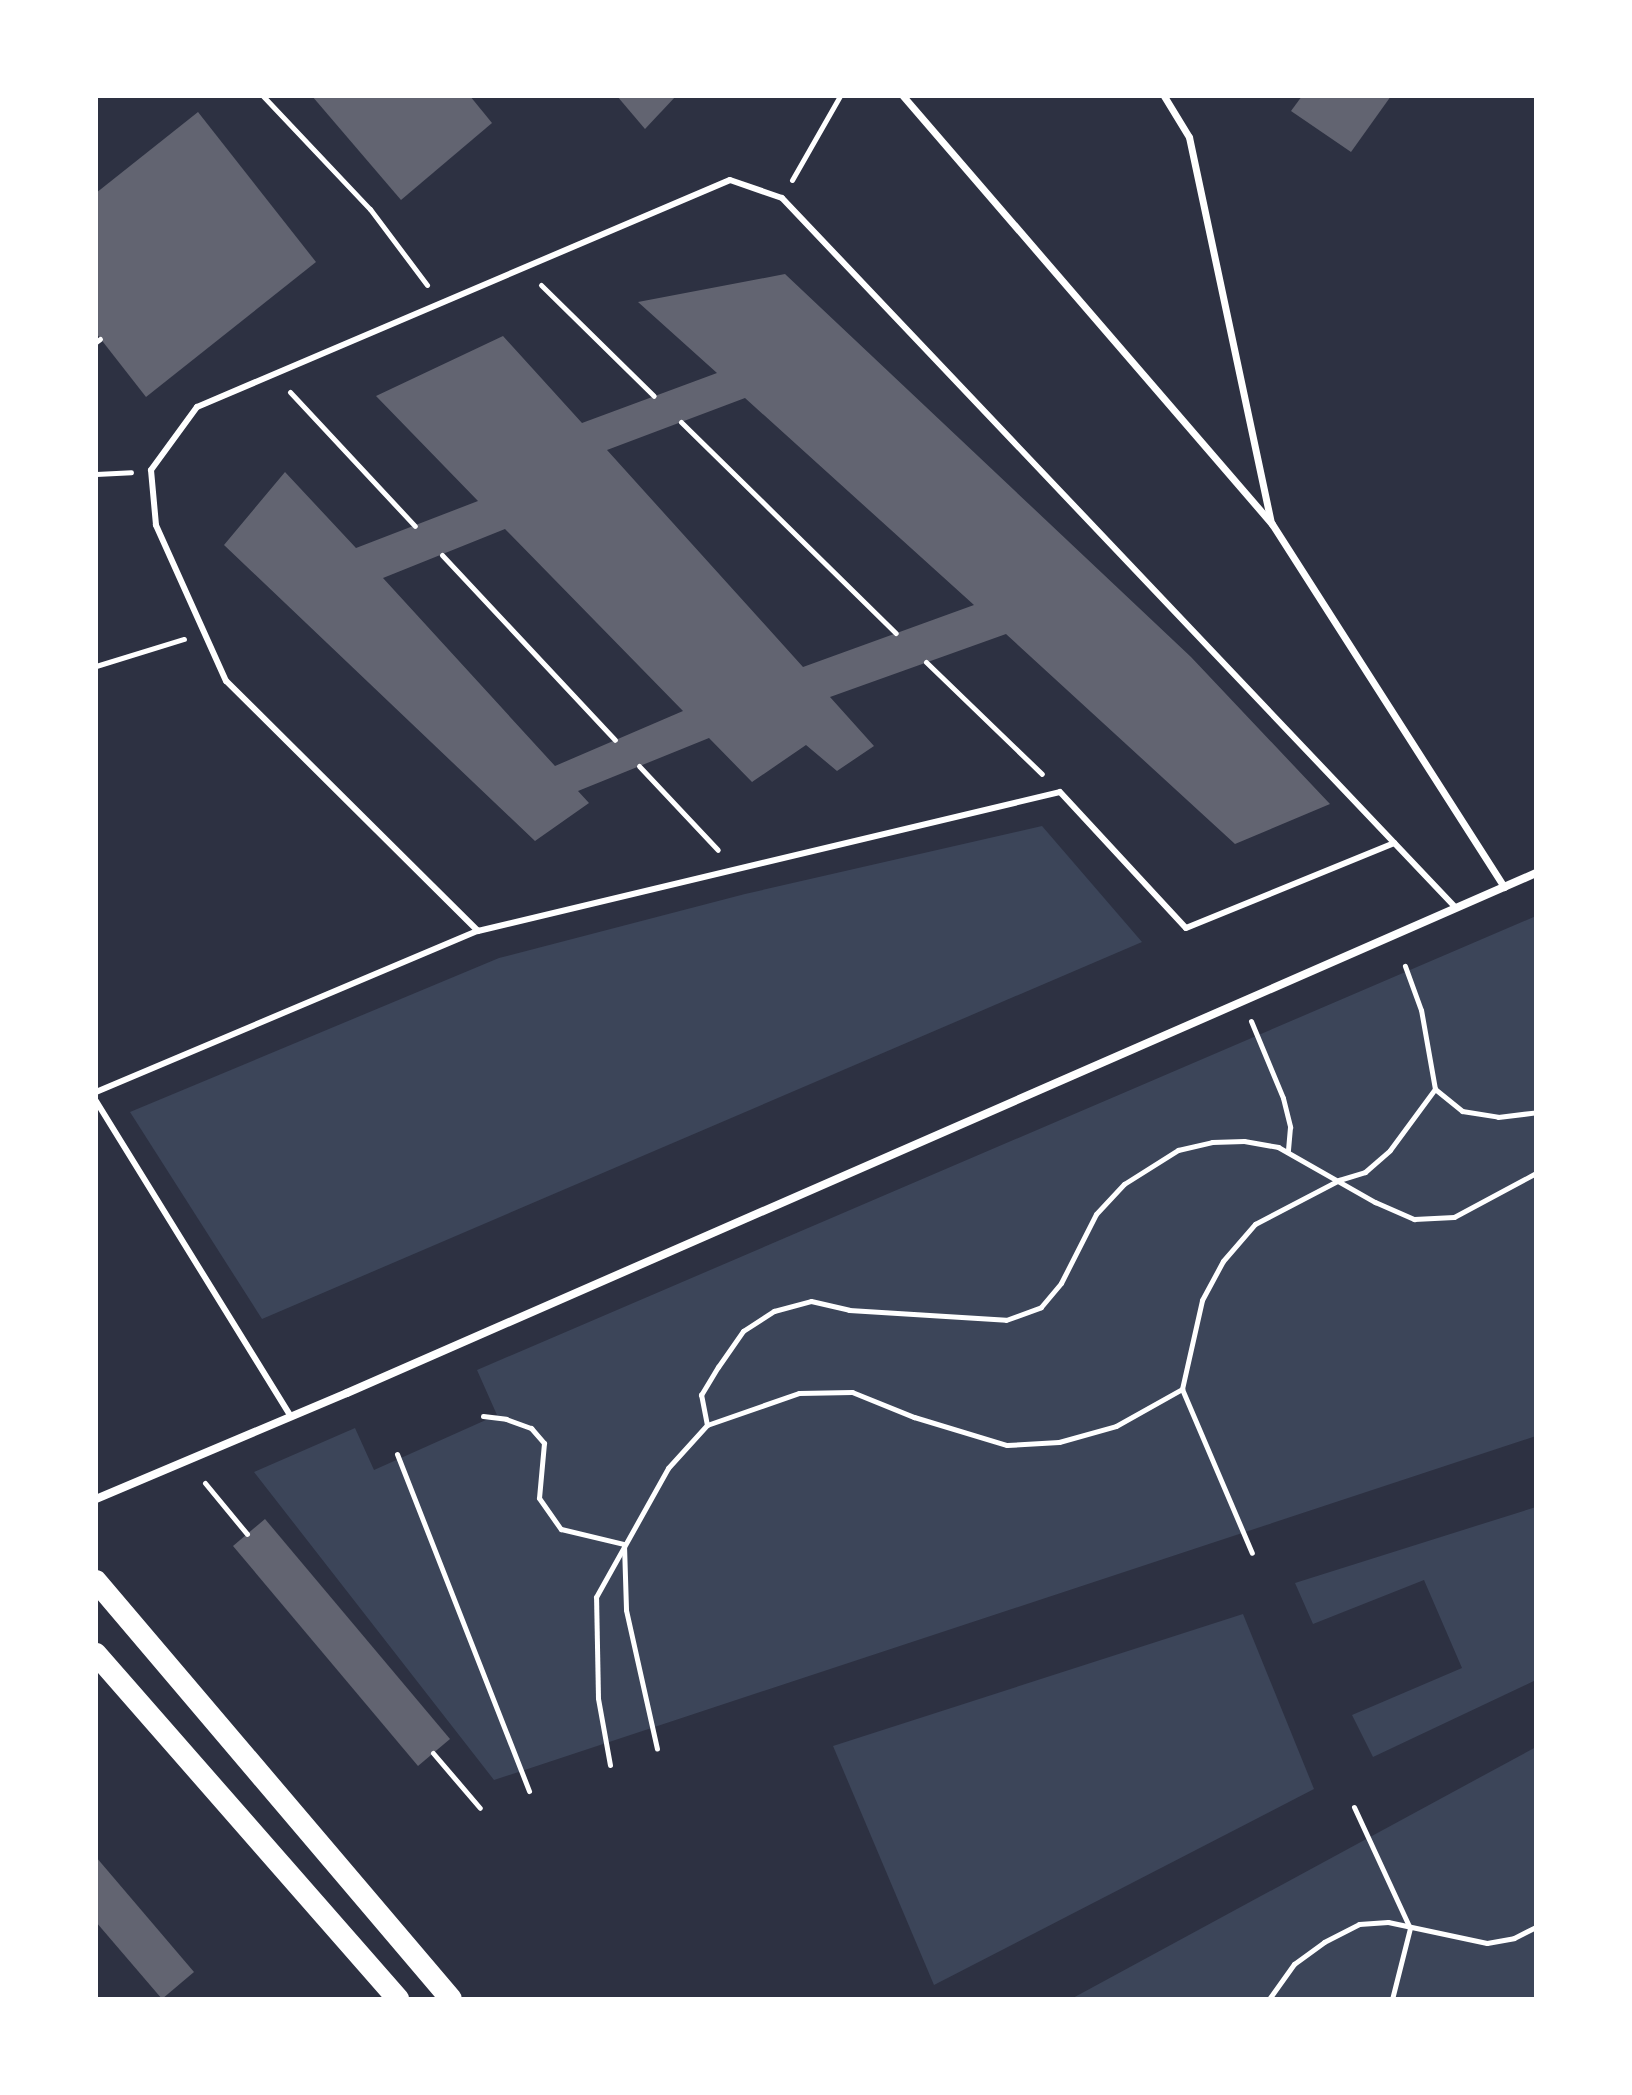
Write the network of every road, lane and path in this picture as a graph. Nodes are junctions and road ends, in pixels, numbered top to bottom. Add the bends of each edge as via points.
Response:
1 (263, 96) edge
2 (840, 96) edge
3 (903, 96) edge
4 (1164, 96) edge
5 (782, 198) junction
6 (523, 268) junction
7 (441, 303) junction
8 (274, 374) junction
9 (654, 396) dead end
10 (681, 422) dead end
11 (151, 470) junction
12 (96, 474) edge
13 (1272, 524) junction
14 (415, 526) dead end
15 (442, 555) dead end
16 (204, 632) junction
17 (896, 633) dead end
18 (926, 662) dead end
19 (96, 666) edge
20 (615, 740) dead end
21 (639, 766) dead end
22 (1060, 792) junction
23 (1394, 843) junction
24 (735, 868) junction
25 (1536, 873) edge
26 (1504, 887) junction
27 (1456, 908) junction
28 (478, 931) junction
29 (1405, 966) dead end
30 (1242, 1001) junction
31 (1435, 1089) junction
32 (96, 1092) edge
33 (96, 1101) edge
34 (1536, 1112) edge
35 (1288, 1152) junction
36 (1536, 1173) edge
37 (1339, 1180) junction
38 (1182, 1389) junction
39 (483, 1416) dead end
40 (291, 1417) junction
41 (707, 1425) junction
42 (397, 1454) dead end
43 (205, 1483) dead end
44 (96, 1499) edge
45 (247, 1534) dead end
46 (624, 1544) junction
47 (1252, 1553) dead end
48 (96, 1581) edge
49 (96, 1654) edge
50 (657, 1749) dead end
51 (433, 1753) dead end
52 (610, 1765) dead end
53 (529, 1791) dead end
54 (1354, 1807) dead end
55 (480, 1808) dead end
56 (1536, 1927) edge
57 (1410, 1928) junction
58 (398, 1999) edge
59 (451, 1999) edge
60 (1269, 1999) edge
61 (1392, 1999) edge

1 - 7 path via 370,209
2 - 5 path
3 - 13 street
4 - 13 street via 1189,137
5 - 6 lane via 730,180
5 - 23 lane
6 - 7 lane
6 - 9 path
7 - 8 lane
8 - 11 lane via 197,407
8 - 14 path
10 - 17 path
11 - 12 path
11 - 16 lane via 156,525
13 - 26 street
15 - 20 path
16 - 19 path
16 - 28 lane via 226,681
18 - 22 path
21 - 24 path
22 - 23 lane via 1186,928
22 - 24 lane
23 - 27 lane
24 - 28 lane
25 - 26 street
26 - 27 street
27 - 30 street
28 - 32 lane
29 - 31 path via 1421,1010
30 - 35 path via 1283,1098 1290,1127
30 - 40 street
31 - 34 path via 1462,1111 1498,1117
31 - 37 path via 1390,1150 1365,1172
33 - 40 lane
35 - 37 path
35 - 41 path via 1244,1141 1212,1142 1178,1150 1150,1166 1096,1214 1061,1283 1041,1307 1006,1320 849,1310 811,1301 774,1311 743,1331 701,1395
36 - 37 path via 1454,1217 1414,1219
37 - 38 path via 1255,1224 1223,1261 1202,1300
38 - 41 path via 1116,1426 1059,1442 1007,1445 852,1392 799,1393
38 - 47 path
39 - 46 path via 531,1428 544,1443 539,1498 561,1529
40 - 44 street
41 - 46 path via 668,1468
42 - 53 path
43 - 45 path
46 - 50 path via 626,1610
46 - 52 path via 596,1597 598,1698
48 - 59 highway
49 - 58 highway
51 - 55 path
54 - 57 path
56 - 57 path via 1487,1943
57 - 60 path via 1388,1922 1359,1924 1294,1964
57 - 61 path

